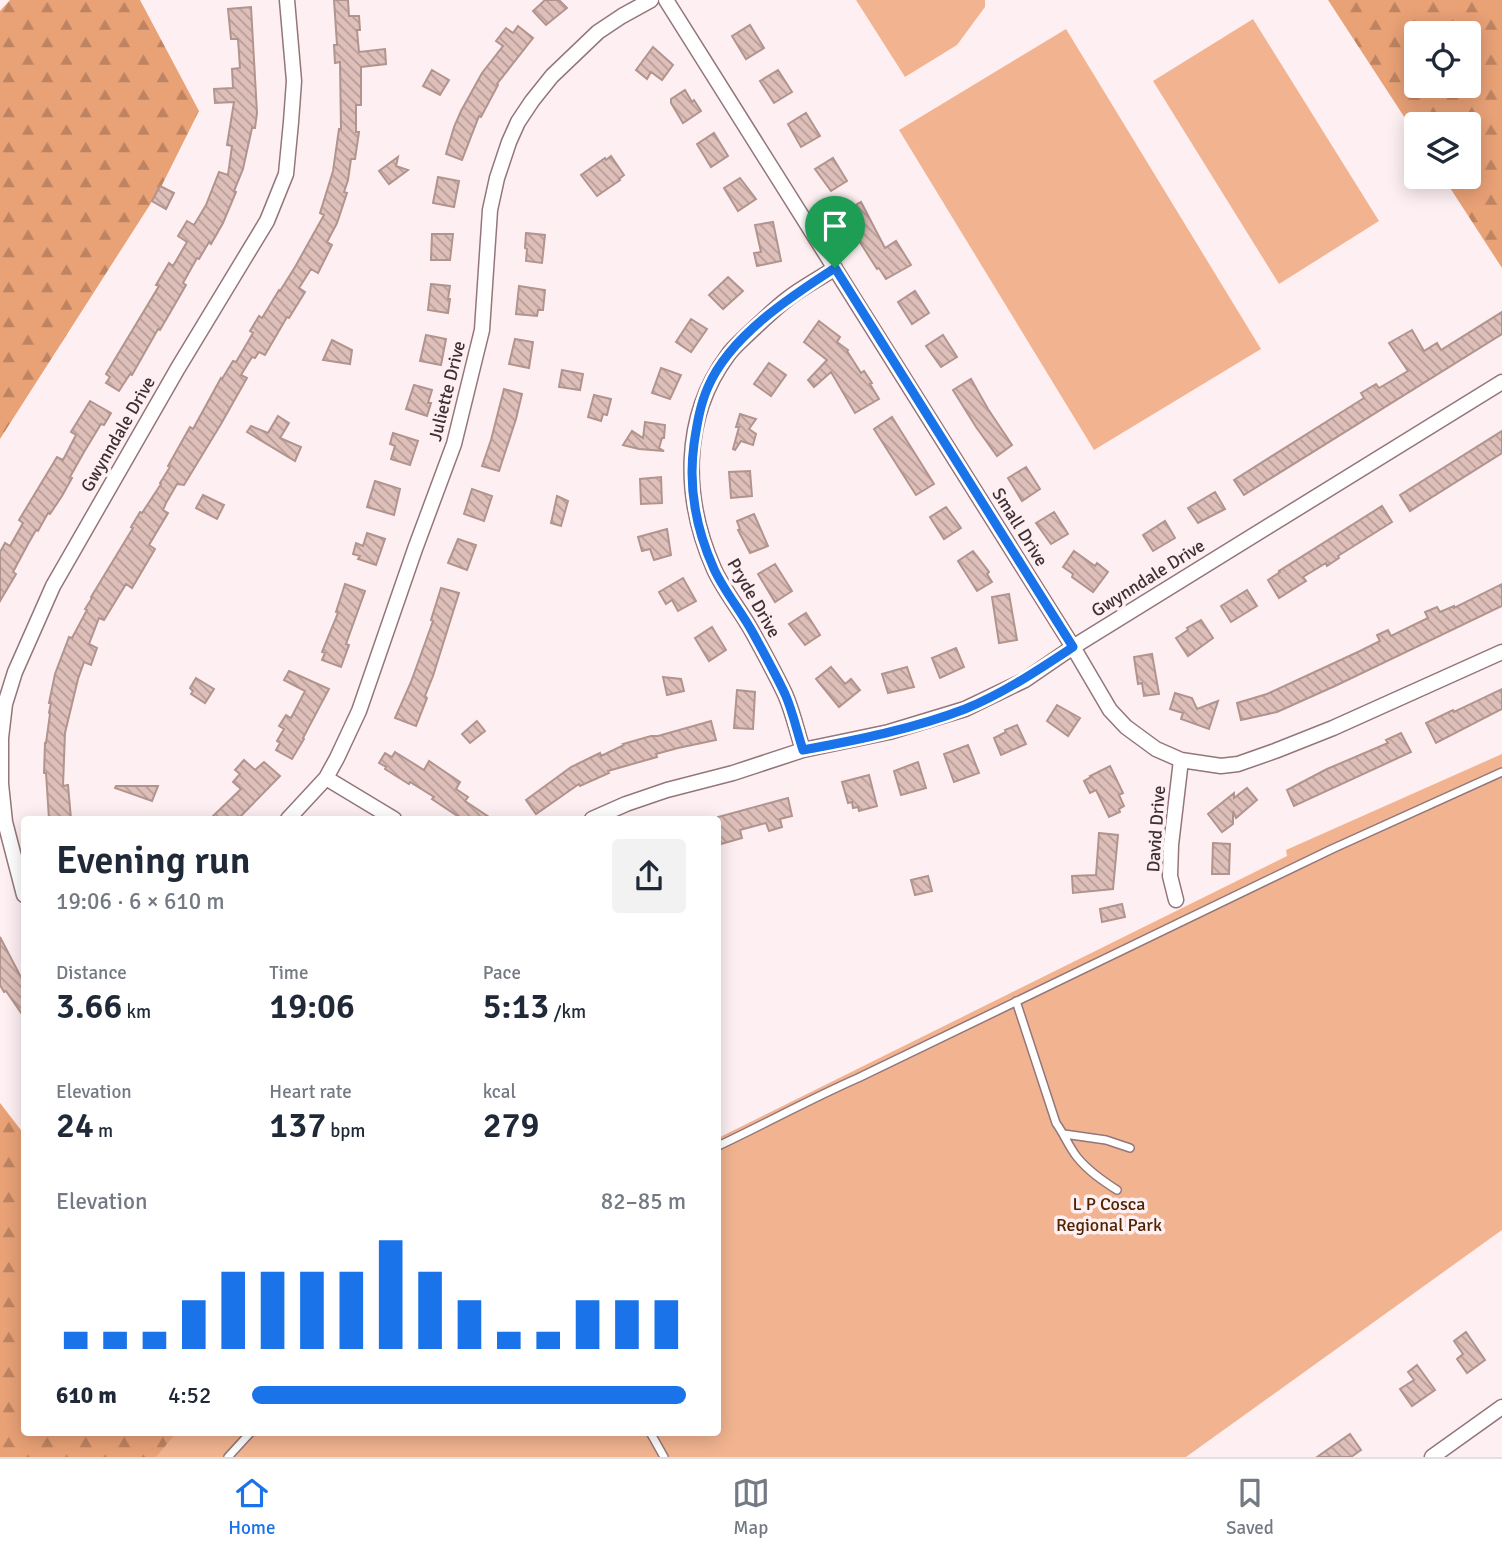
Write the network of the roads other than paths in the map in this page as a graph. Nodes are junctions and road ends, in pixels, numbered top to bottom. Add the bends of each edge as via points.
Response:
1 (287, 0) edge
2 (651, 0) edge
3 (666, 0) edge
4 (835, 268) junction
5 (1502, 382) edge
6 (1073, 647) junction
7 (1502, 652) edge
8 (803, 750) junction
9 (1181, 760) junction
10 (1502, 772) edge
11 (326, 778) junction
12 (291, 816) edge
13 (389, 816) edge
14 (599, 816) edge
15 (21, 883) edge
16 (1176, 900) dead end
17 (1016, 1001) junction
18 (1064, 1134) junction
19 (721, 1145) edge
20 (1130, 1148) dead end
21 (1117, 1191) dead end
22 (1502, 1407) edge
23 (247, 1436) edge
24 (652, 1436) edge
25 (228, 1457) edge
26 (664, 1457) edge
27 (1432, 1457) edge

1 - 15 street, Gwynndale Drive via 294,81 286,174 278,198 53,586 5,704 1,784 5,822
2 - 11 street, Juliette Drive via 598,32 558,69 531,101 509,142 490,210 482,330 454,444 359,711
3 - 4 street, Small Drive
4 - 6 street, Small Drive
4 - 8 street, Pryde Drive via 786,300 729,354 702,402 691,467 696,515 715,571 773,670
5 - 6 street, Gwynndale Drive
6 - 8 street, Gwynndale Drive via 1025,680 965,709 889,732
6 - 9 street, Small Drive via 1110,710 1126,727
7 - 9 street, Small Drive via 1332,729 1238,764
8 - 14 street, Gwynndale Drive via 667,790
9 - 16 street, David Drive via 1171,845 1170,876
10 - 17 lane
11 - 12 street, Juliette Drive
11 - 13 street
17 - 18 lane via 1053,1116
17 - 19 lane
18 - 20 lane
18 - 21 lane via 1076,1156
22 - 27 street
23 - 25 lane
24 - 26 lane

